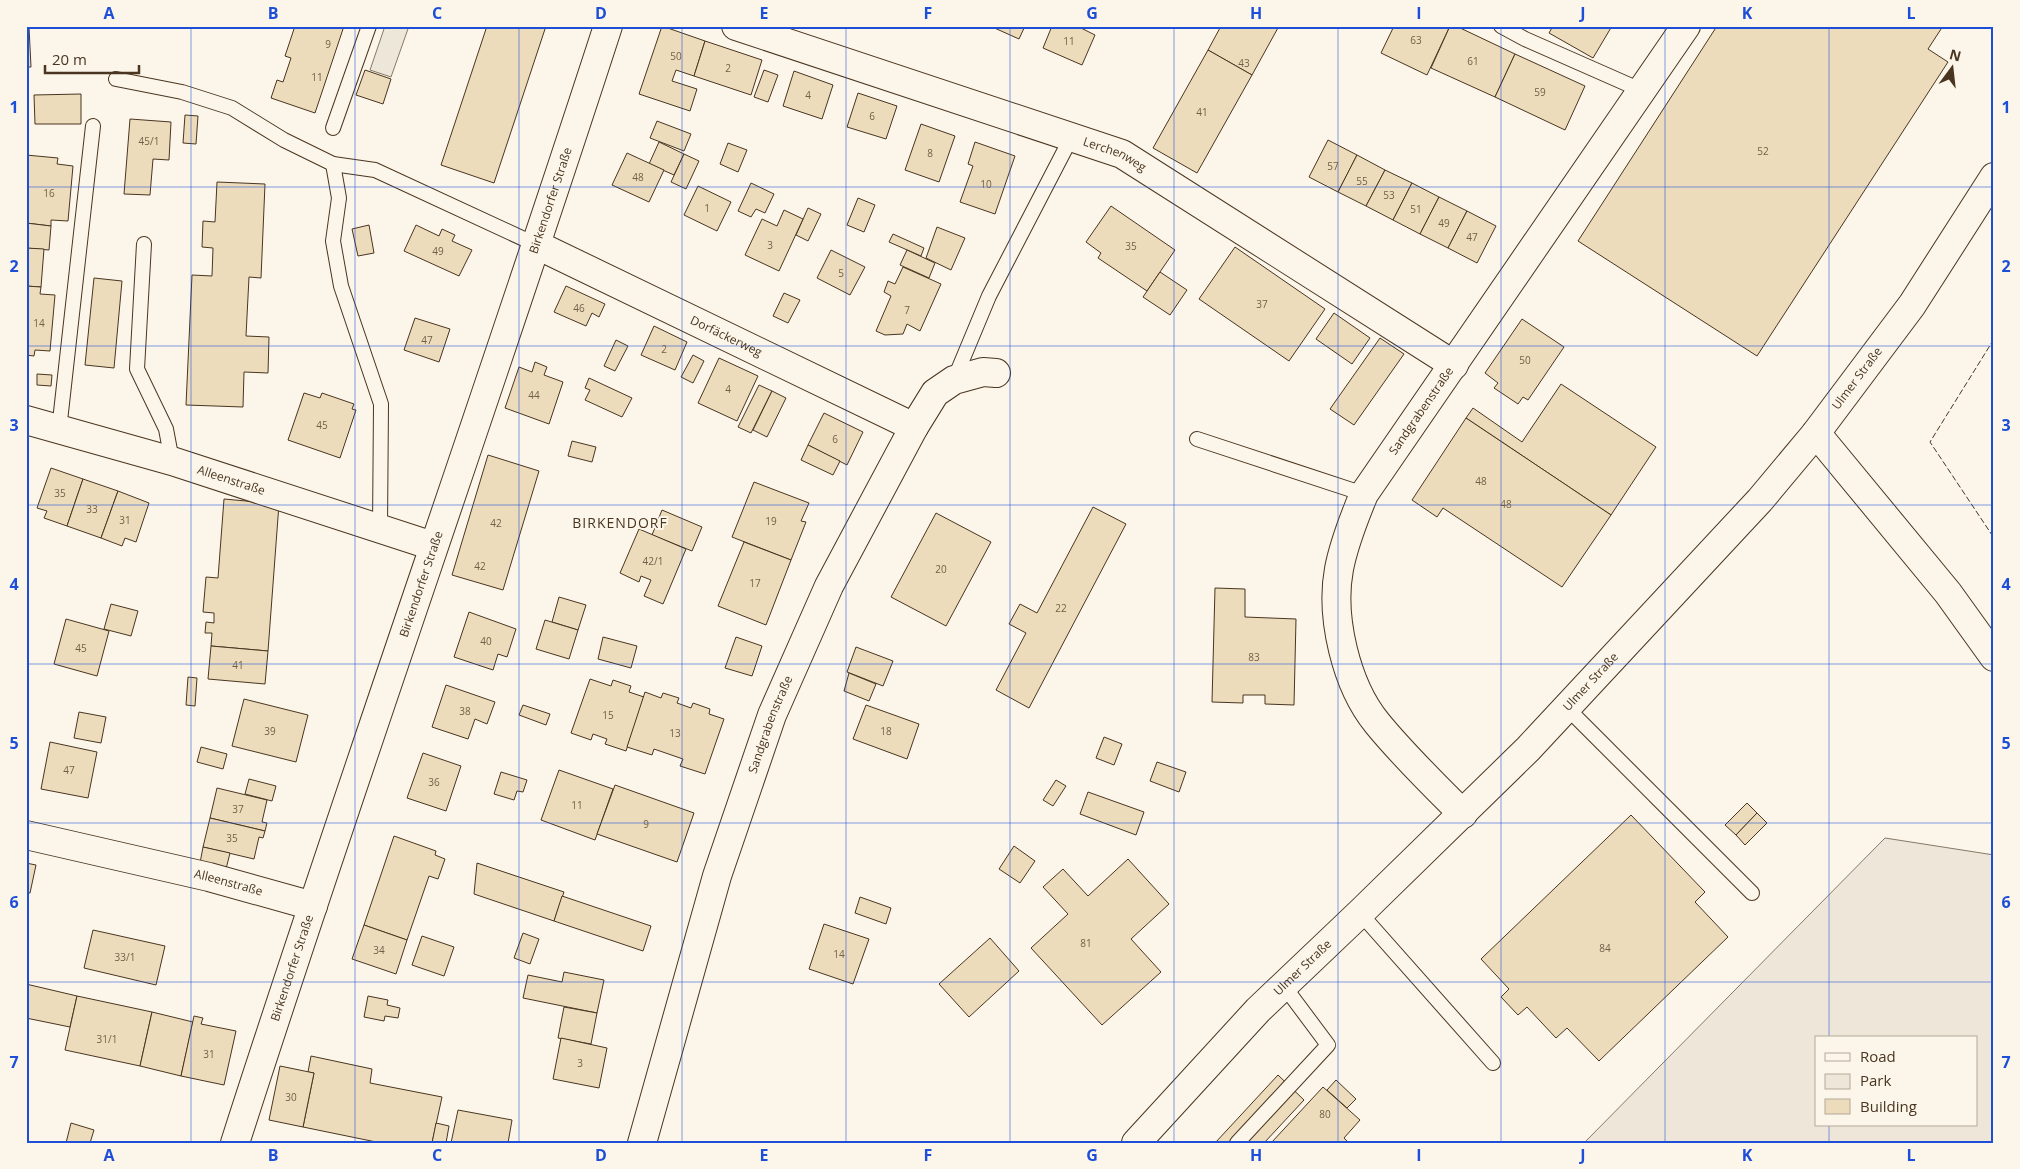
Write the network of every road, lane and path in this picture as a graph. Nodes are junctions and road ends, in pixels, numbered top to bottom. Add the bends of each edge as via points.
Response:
1 (369, 26) edge
2 (608, 26) edge
3 (736, 26) edge
4 (1502, 26) edge
5 (1686, 26) edge
6 (1529, 32) edge
7 (116, 79) dead end
8 (1643, 91) junction
9 (93, 126) dead end
10 (332, 128) dead end
11 (1071, 138) junction
12 (333, 164) junction
13 (1994, 177) edge
14 (144, 244) dead end
15 (537, 245) junction
16 (1454, 365) junction
17 (996, 373) dead end
18 (954, 380) junction
19 (26, 420) edge
20 (914, 427) junction
21 (59, 430) junction
22 (1816, 433) junction
23 (1197, 439) dead end
24 (172, 461) junction
25 (1364, 494) junction
26 (380, 528) junction
27 (433, 546) junction
28 (1994, 657) edge
29 (1567, 708) junction
30 (1463, 814) junction
31 (26, 835) edge
32 (1752, 893) dead end
33 (313, 906) junction
34 (1360, 914) junction
35 (1284, 986) junction
36 (1493, 1063) dead end
37 (235, 1143) edge
38 (642, 1143) edge
39 (1136, 1143) edge
40 (1237, 1143) edge

1 - 10 lane
2 - 15 street, Birkendorfer Straße
3 - 11 street, Lerchenweg
4 - 6 lane
5 - 8 street, Sandgrabenstraße
6 - 8 lane
7 - 12 lane via 182,92 232,108 284,140
8 - 16 street, Sandgrabenstraße
9 - 21 lane
11 - 16 street, Lerchenweg via 1122,154
11 - 18 lane via 989,296
12 - 15 lane via 375,170
12 - 26 lane via 338,198 333,241 341,286 381,404
13 - 22 street, Ulmer Straße via 1912,305
14 - 24 lane via 137,369 166,429
15 - 20 street, Dorfäckerweg
15 - 27 street, Birkendorfer Straße
16 - 25 street, Sandgrabenstraße
17 - 18 street, Sandgrabenstraße via 983,372
18 - 20 street, Sandgrabenstraße via 935,393
19 - 21 street, Alleenstraße
20 - 38 street, Sandgrabenstraße via 829,586 772,715 717,876
21 - 24 street, Alleenstraße
22 - 28 street via 1948,593
22 - 29 street, Ulmer Straße via 1760,500
23 - 25 lane
24 - 26 street, Alleenstraße
25 - 30 street, Sandgrabenstraße via 1349,529 1339,571 1338,619 1345,660 1376,722
26 - 27 street, Alleenstraße
27 - 33 street, Birkendorfer Straße
29 - 30 street, Ulmer Straße
29 - 32 lane
30 - 34 street, Ulmer Straße
31 - 33 street, Alleenstraße via 209,876
33 - 37 street, Birkendorfer Straße
34 - 35 street, Ulmer Straße
34 - 36 lane
35 - 39 street, Ulmer Straße
35 - 40 lane via 1328,1045

